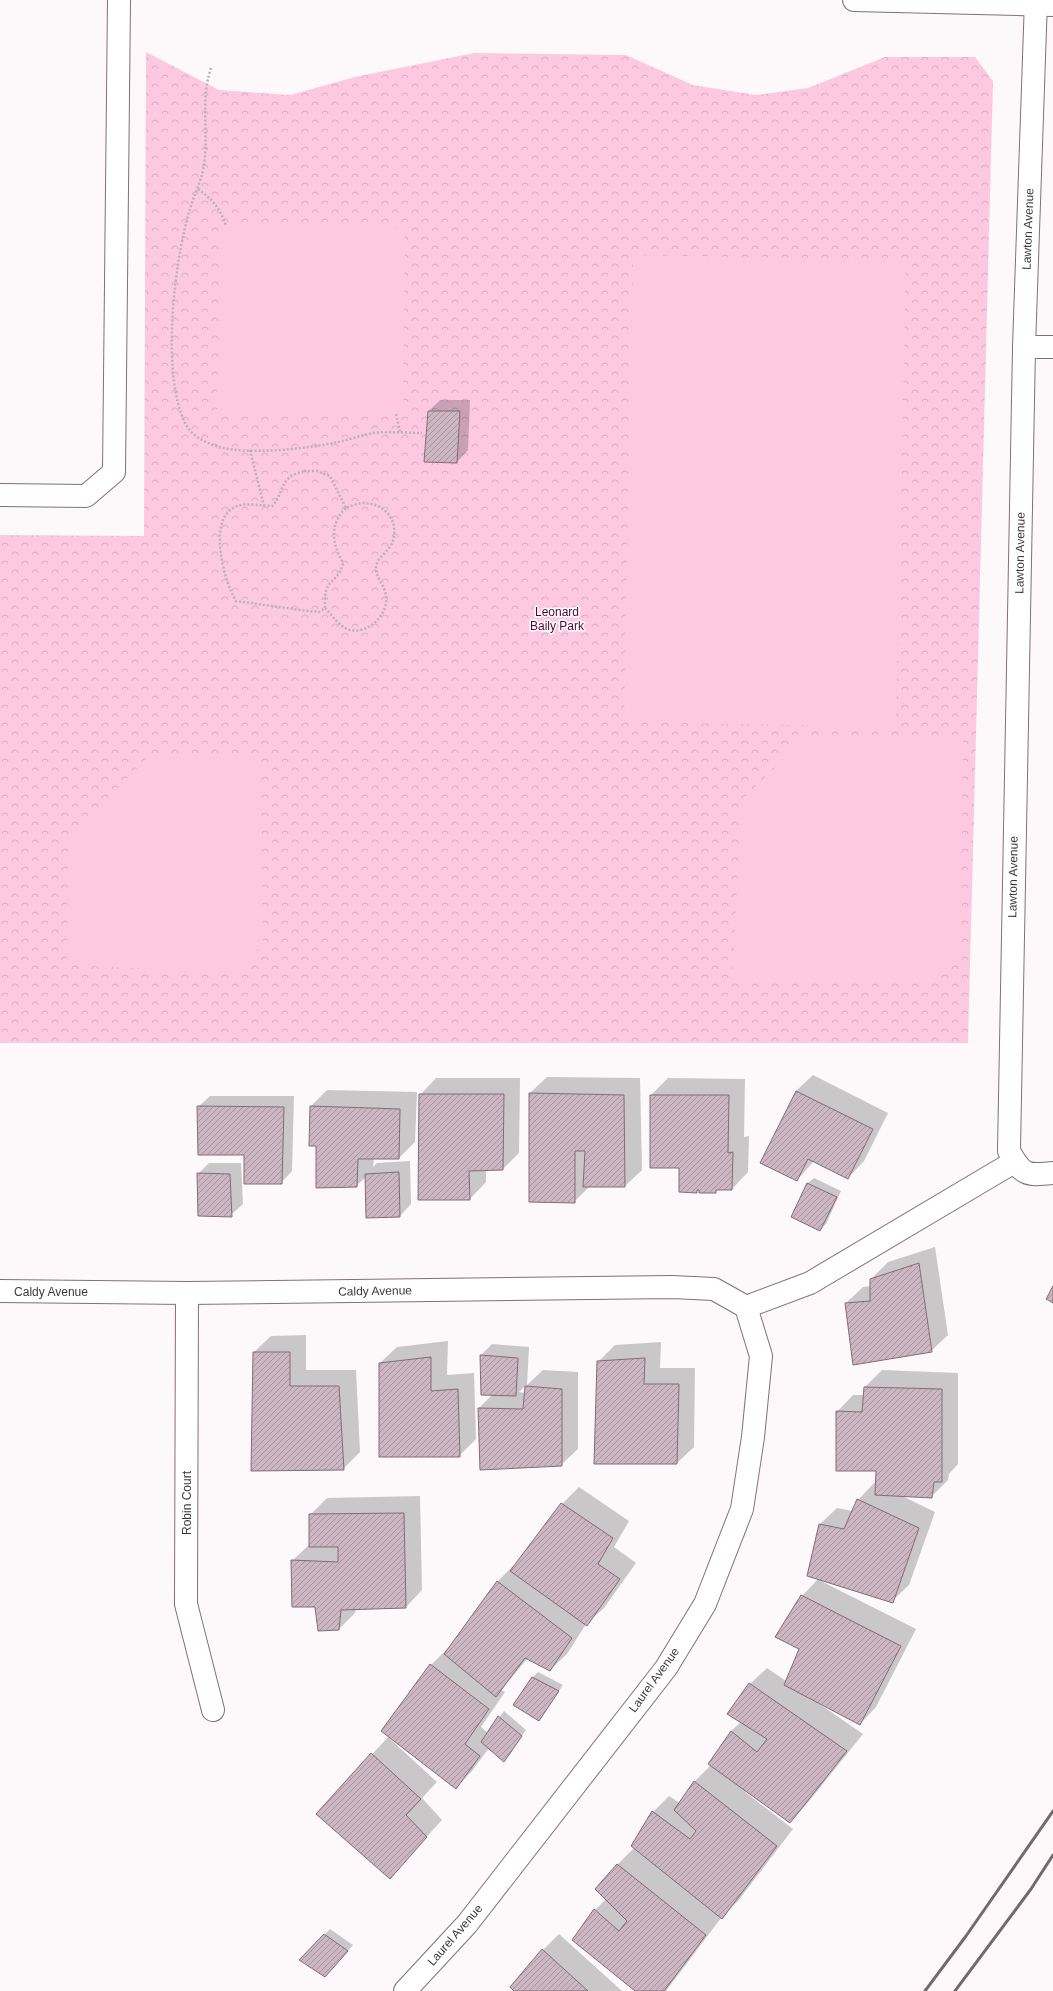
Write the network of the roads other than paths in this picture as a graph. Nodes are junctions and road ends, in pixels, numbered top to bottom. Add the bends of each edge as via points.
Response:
1 (119, 0) edge
2 (854, 0) edge
3 (1042, 3) edge
4 (1024, 347) junction
5 (1053, 347) edge
6 (0, 495) edge
7 (1014, 1162) junction
8 (1053, 1173) edge
9 (0, 1291) edge
10 (187, 1293) junction
11 (746, 1307) junction
12 (213, 1710) dead end
13 (405, 1991) edge

1 - 6 street via 114,472 86,496
2 - 3 street
3 - 4 street, Lawton Avenue
4 - 5 street
4 - 7 street, Lawton Avenue via 1009,1151
7 - 8 street via 1019,1169 1033,1175
7 - 11 street via 810,1282
9 - 10 street, Caldy Avenue
10 - 11 street, Caldy Avenue via 672,1287 714,1289
10 - 12 street, Robin Court via 186,1604
11 - 13 street, Laurel Avenue via 761,1356 753,1437 742,1509 705,1604 661,1674 467,1924

